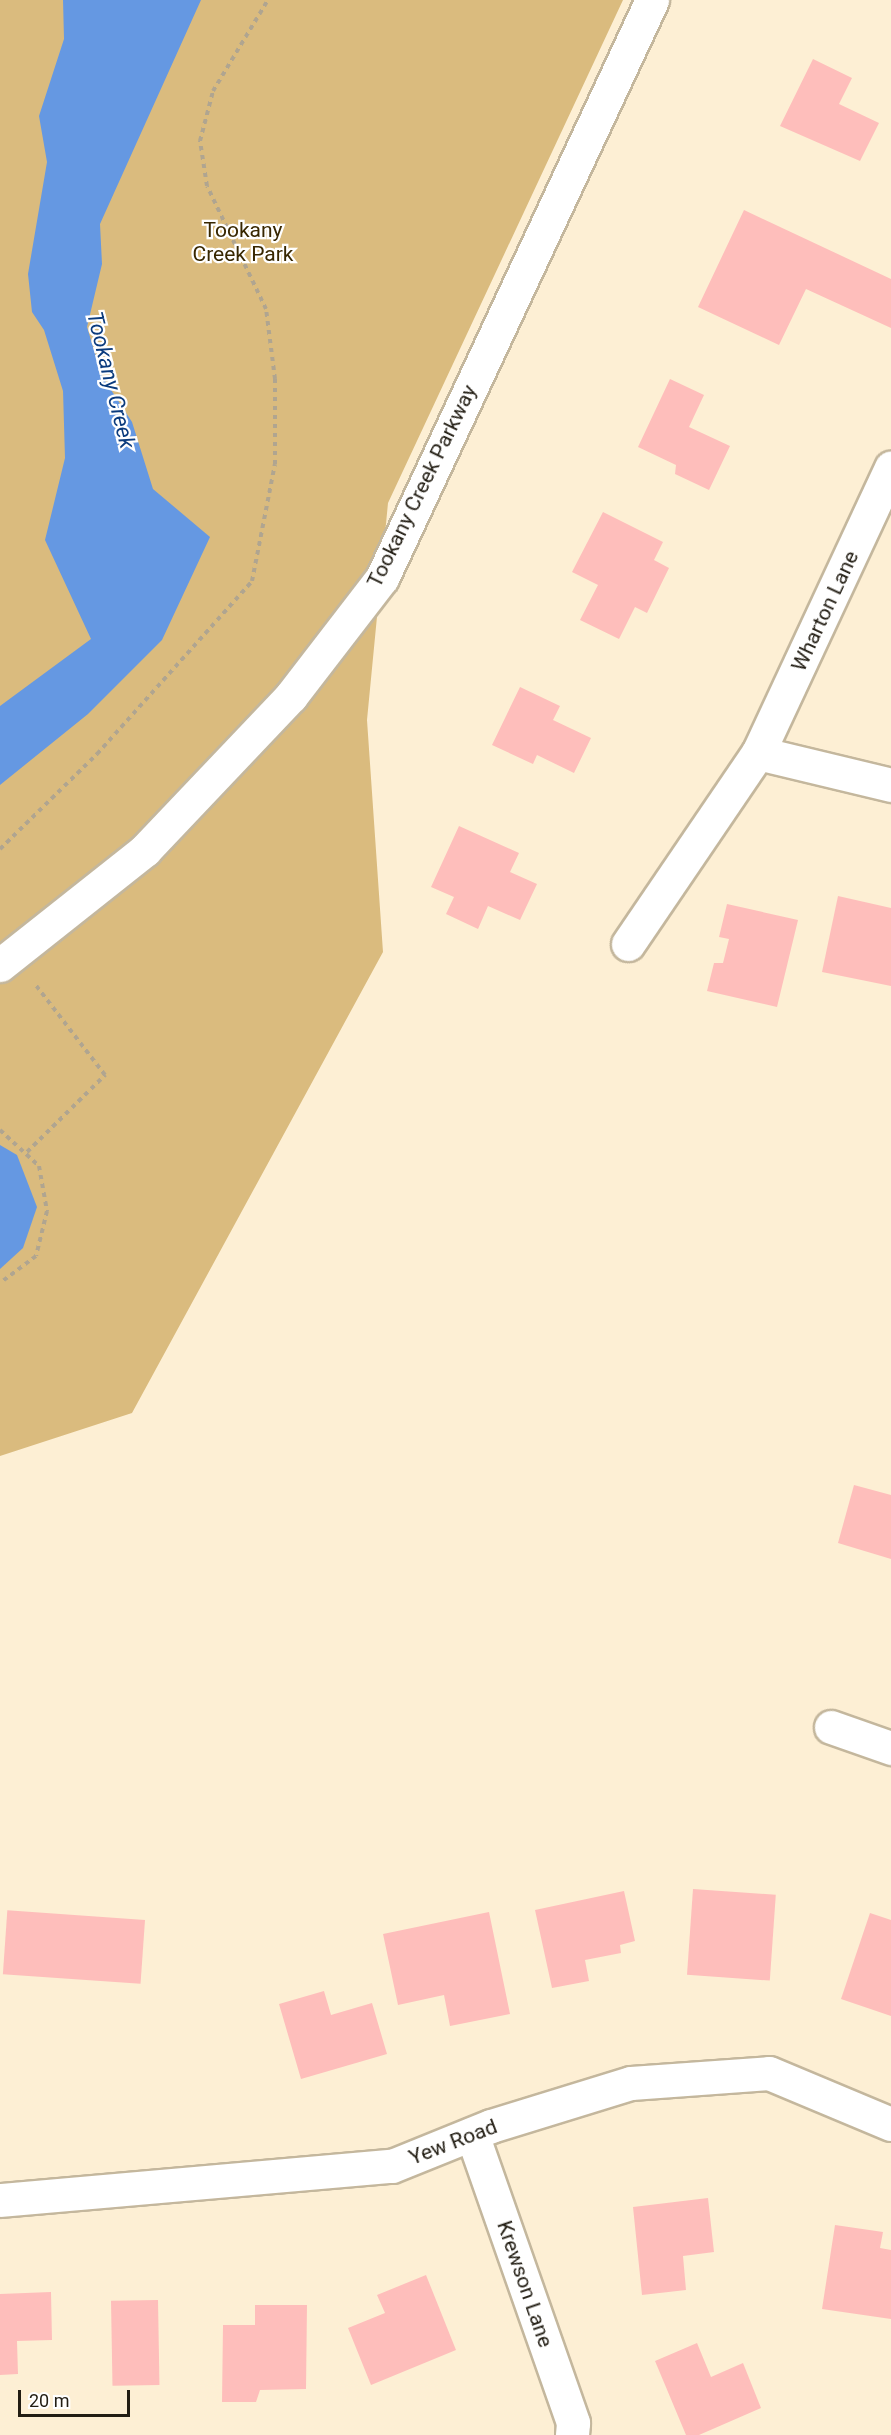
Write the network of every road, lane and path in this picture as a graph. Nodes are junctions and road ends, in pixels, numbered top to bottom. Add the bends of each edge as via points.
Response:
1 (268, 0) edge
2 (652, 0) edge
3 (891, 468) edge
4 (758, 753) junction
5 (891, 785) edge
6 (0, 849) edge
7 (628, 944) dead end
8 (0, 965) edge
9 (32, 978) dead end
10 (0, 1130) edge
11 (27, 1152) junction
12 (0, 1282) edge
13 (831, 1727) dead end
14 (891, 1748) edge
15 (891, 2124) edge
16 (472, 2134) junction
17 (0, 2200) edge
18 (572, 2435) edge

1 - 6 path via 213,91 200,141 207,186 266,309 275,379 275,464 252,581 97,754
2 - 8 street, Tookany Creek Parkway via 382,578 291,696 145,850
3 - 4 street, Wharton Lane
4 - 5 street
4 - 7 street, Wharton Lane
9 - 11 path via 105,1075
10 - 11 path
11 - 12 path via 39,1166 47,1211 36,1256
13 - 14 street
15 - 16 street, Yew Road via 769,2073 631,2083
16 - 17 street, Yew Road via 392,2166
16 - 18 street, Krewson Lane via 573,2423

